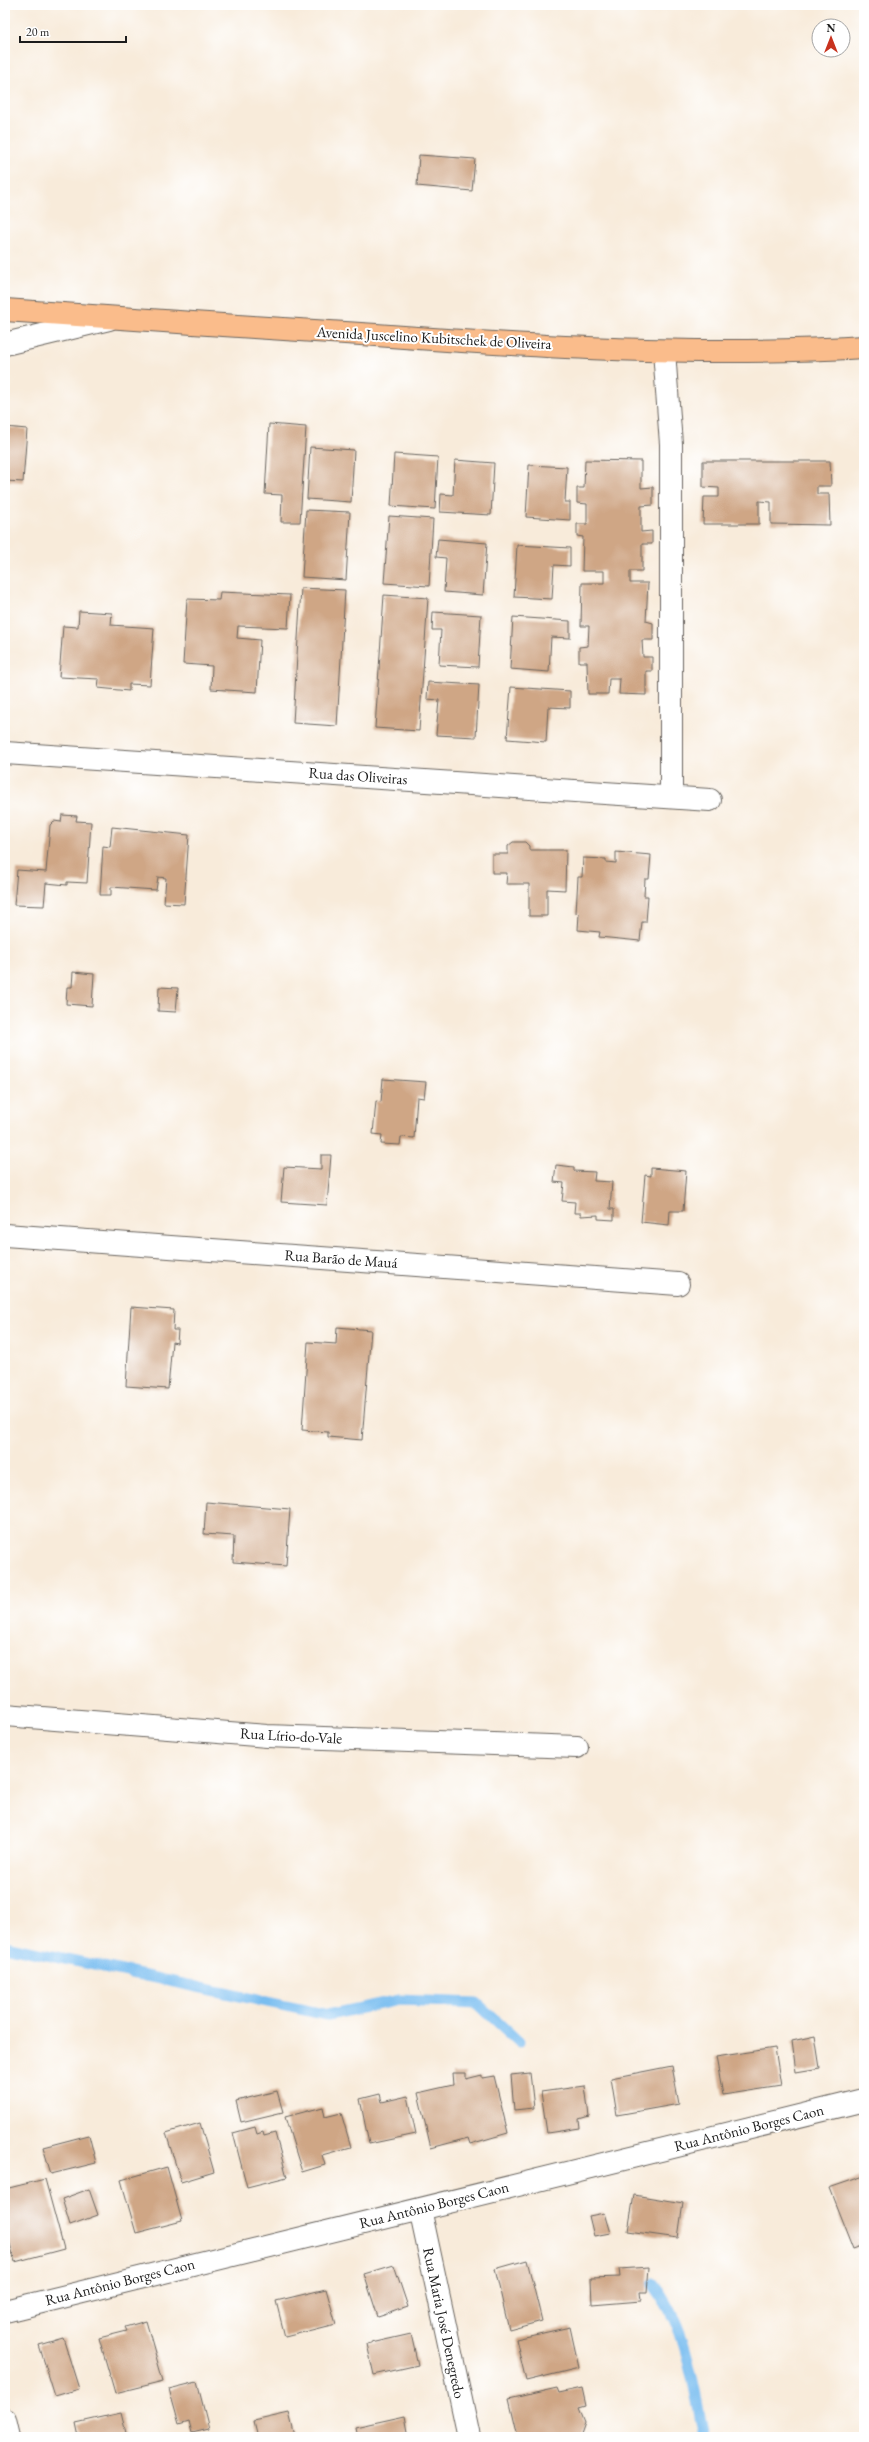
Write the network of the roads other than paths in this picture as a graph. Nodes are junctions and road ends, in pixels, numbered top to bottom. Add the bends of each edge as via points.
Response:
1 (5, 310) edge
2 (115, 318) junction
3 (5, 344) edge
4 (864, 347) edge
5 (664, 351) junction
6 (5, 753) edge
7 (671, 797) junction
8 (710, 800) dead end
9 (5, 1235) edge
10 (678, 1284) dead end
11 (5, 1714) edge
12 (577, 1747) dead end
13 (864, 2100) edge
14 (420, 2209) junction
15 (5, 2311) edge
16 (5, 2420) edge
17 (9, 2437) edge
18 (469, 2437) edge

1 - 2 main road, Avenida Juscelino Kubitschek de Oliveira
2 - 3 street
2 - 5 main road, Avenida Juscelino Kubitschek de Oliveira via 452,341
4 - 5 main road, Avenida Juscelino Kubitschek de Oliveira via 806,351
5 - 7 street via 671,444
6 - 7 street, Rua das Oliveiras
7 - 8 street, Rua das Oliveiras
9 - 10 street, Rua Barão de Mauá
11 - 12 street, Rua Lírio-do-Vale via 266,1736
13 - 14 street, Rua Antônio Borges Caon
14 - 15 street, Rua Antônio Borges Caon
14 - 18 street, Rua Maria José Denegredo
16 - 17 street

